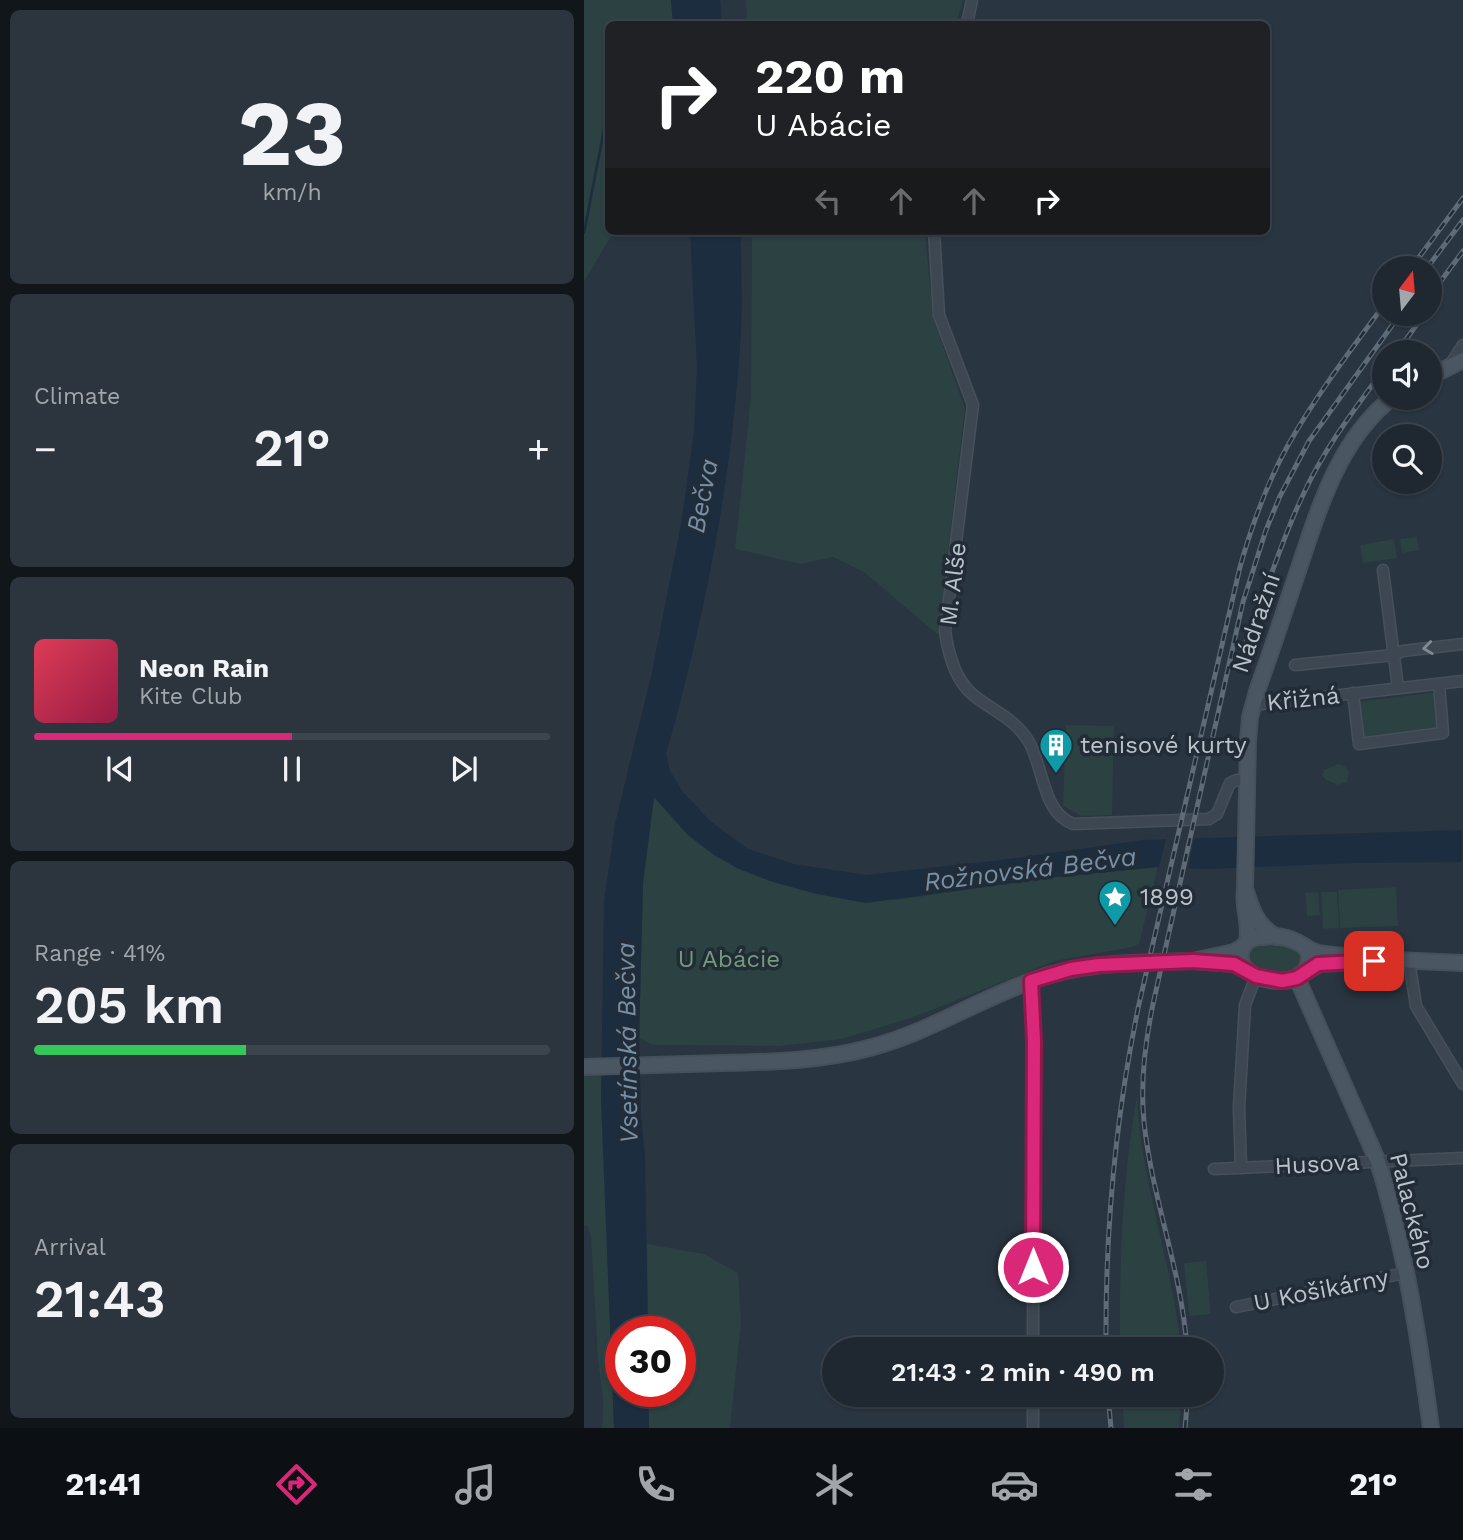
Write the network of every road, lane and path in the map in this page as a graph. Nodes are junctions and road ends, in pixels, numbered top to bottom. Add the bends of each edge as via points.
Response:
1 (972, 0) edge
2 (968, 21) edge
3 (934, 235) edge
4 (1462, 345) edge
5 (1462, 360) edge
6 (1449, 368) junction
7 (1442, 371) edge
8 (1380, 410) edge
9 (1383, 570) dead end
10 (1462, 644) edge
11 (1394, 655) junction
12 (1295, 665) dead end
13 (1462, 681) edge
14 (1439, 684) junction
15 (1398, 688) junction
16 (1353, 693) junction
17 (1253, 705) junction
18 (1247, 780) junction
19 (1245, 885) junction
20 (1279, 937) junction
21 (1245, 944) junction
22 (1304, 946) junction
23 (1402, 960) junction
24 (1193, 961) junction
25 (1462, 963) edge
26 (1250, 973) junction
27 (1301, 975) junction
28 (1031, 981) junction
29 (584, 1067) edge
30 (1462, 1084) edge
31 (1462, 1158) edge
32 (1378, 1162) junction
33 (1241, 1168) junction
34 (1214, 1169) dead end
35 (1405, 1273) junction
36 (1236, 1307) dead end
37 (1033, 1337) edge
38 (1033, 1407) edge
39 (1033, 1428) edge
40 (1431, 1428) edge

1 - 2 street
3 - 18 street, M. Alše via 939,315 973,405 945,631 960,679 971,693 1024,733 1039,763 1051,805 1069,822 1209,819 1216,814 1230,783
4 - 6 street
5 - 6 main road
6 - 7 main road
8 - 17 main road, Nádražní via 1359,434 1329,485
9 - 11 street
10 -> 11 street
11 - 12 street
11 - 15 street
13 - 14 street, Křižná
14 - 15 street, Křižná
14 - 16 street, Křižná via 1443,733 1359,744
15 - 16 street, Křižná
16 - 17 street, Křižná
17 - 18 main road, Nádražní
18 - 19 main road, Nádražní
19 - 20 main road, Nádražní via 1259,922
19 - 21 main road, Nádražní via 1249,927
20 - 21 main road via 1257,937
20 - 22 main road
21 - 24 main road via 1234,952
21 - 26 main road via 1241,956
22 - 23 main road via 1328,954
22 - 27 main road via 1310,958
23 - 25 main road
23 - 27 main road via 1318,964
23 - 30 street via 1416,1006
24 - 26 main road via 1234,964
24 - 28 main road via 1071,969
26 - 27 main road via 1274,981
26 - 33 street via 1239,1108
27 - 32 main road, Palackého
28 - 29 main road via 927,1030 850,1053 788,1061
28 - 37 street
31 - 32 street, Husova
32 - 33 street, Husova
32 - 35 main road, Palackého
33 - 34 street, Husova
35 - 36 street, U Košikárny
35 - 40 main road, Palackého
38 - 39 street

